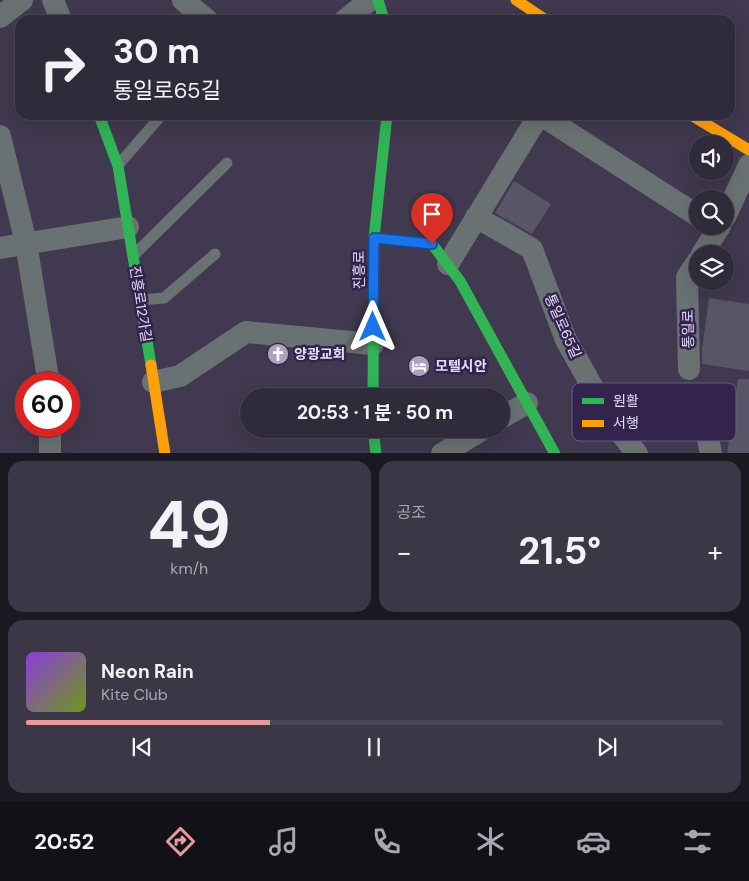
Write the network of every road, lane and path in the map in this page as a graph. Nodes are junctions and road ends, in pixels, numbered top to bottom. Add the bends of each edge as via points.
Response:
1 (22, 0) edge
2 (53, 0) edge
3 (183, 0) edge
4 (370, 0) edge
5 (378, 0) edge
6 (516, 0) edge
7 (59, 15) edge
8 (201, 15) edge
9 (351, 15) edge
10 (382, 15) edge
11 (538, 15) edge
12 (0, 17) edge
13 (101, 120) edge
14 (157, 120) edge
15 (386, 120) edge
16 (537, 120) edge
17 (548, 120) edge
18 (699, 120) edge
19 (0, 136) edge
20 (749, 150) edge
21 (227, 163) dead end
22 (749, 165) edge
23 (118, 166) junction
24 (734, 195) edge
25 (689, 210) edge
26 (476, 217) junction
27 (128, 227) junction
28 (374, 238) junction
29 (26, 243) junction
30 (0, 248) edge
31 (215, 254) dead end
32 (133, 256) junction
33 (448, 264) junction
34 (689, 274) edge
35 (140, 300) junction
36 (373, 344) junction
37 (689, 369) dead end
38 (47, 372) edge
39 (154, 382) junction
40 (590, 383) edge
41 (373, 388) edge
42 (527, 402) junction
43 (510, 412) edge
44 (50, 437) edge
45 (374, 438) edge
46 (468, 438) edge
47 (627, 441) edge
48 (50, 453) edge
49 (165, 453) edge
50 (376, 453) edge
51 (444, 453) edge
52 (554, 453) edge
53 (636, 453) edge

1 - 12 street
2 - 7 street
3 - 8 street
4 - 9 street
5 - 10 street
6 - 11 street
13 - 23 street, 진흥로12가길
14 - 23 lane
15 - 28 street, 진흥로
16 - 26 street
17 - 25 street
18 - 20 street
19 - 29 street
21 - 32 lane
22 - 24 street
23 - 27 street, 진흥로12가길
26 - 33 street
26 - 40 street, 통일로65길 via 532,249 566,340
27 - 29 street
27 - 32 street, 진흥로12가길
28 - 33 street via 432,244
28 - 36 street, 진흥로
29 - 30 street
29 - 38 street
31 - 35 lane via 164,298
32 - 35 street, 진흥로12가길
33 - 42 street
34 - 37 street, 통일로
35 - 39 street, 진흥로12가길
36 - 39 street via 246,332 180,376
36 - 41 street, 진흥로
39 - 49 street, 진흥로12가길
42 - 43 street
42 - 52 street
44 - 48 street
45 - 50 street
46 - 51 street
47 - 53 street, 통일로65길

